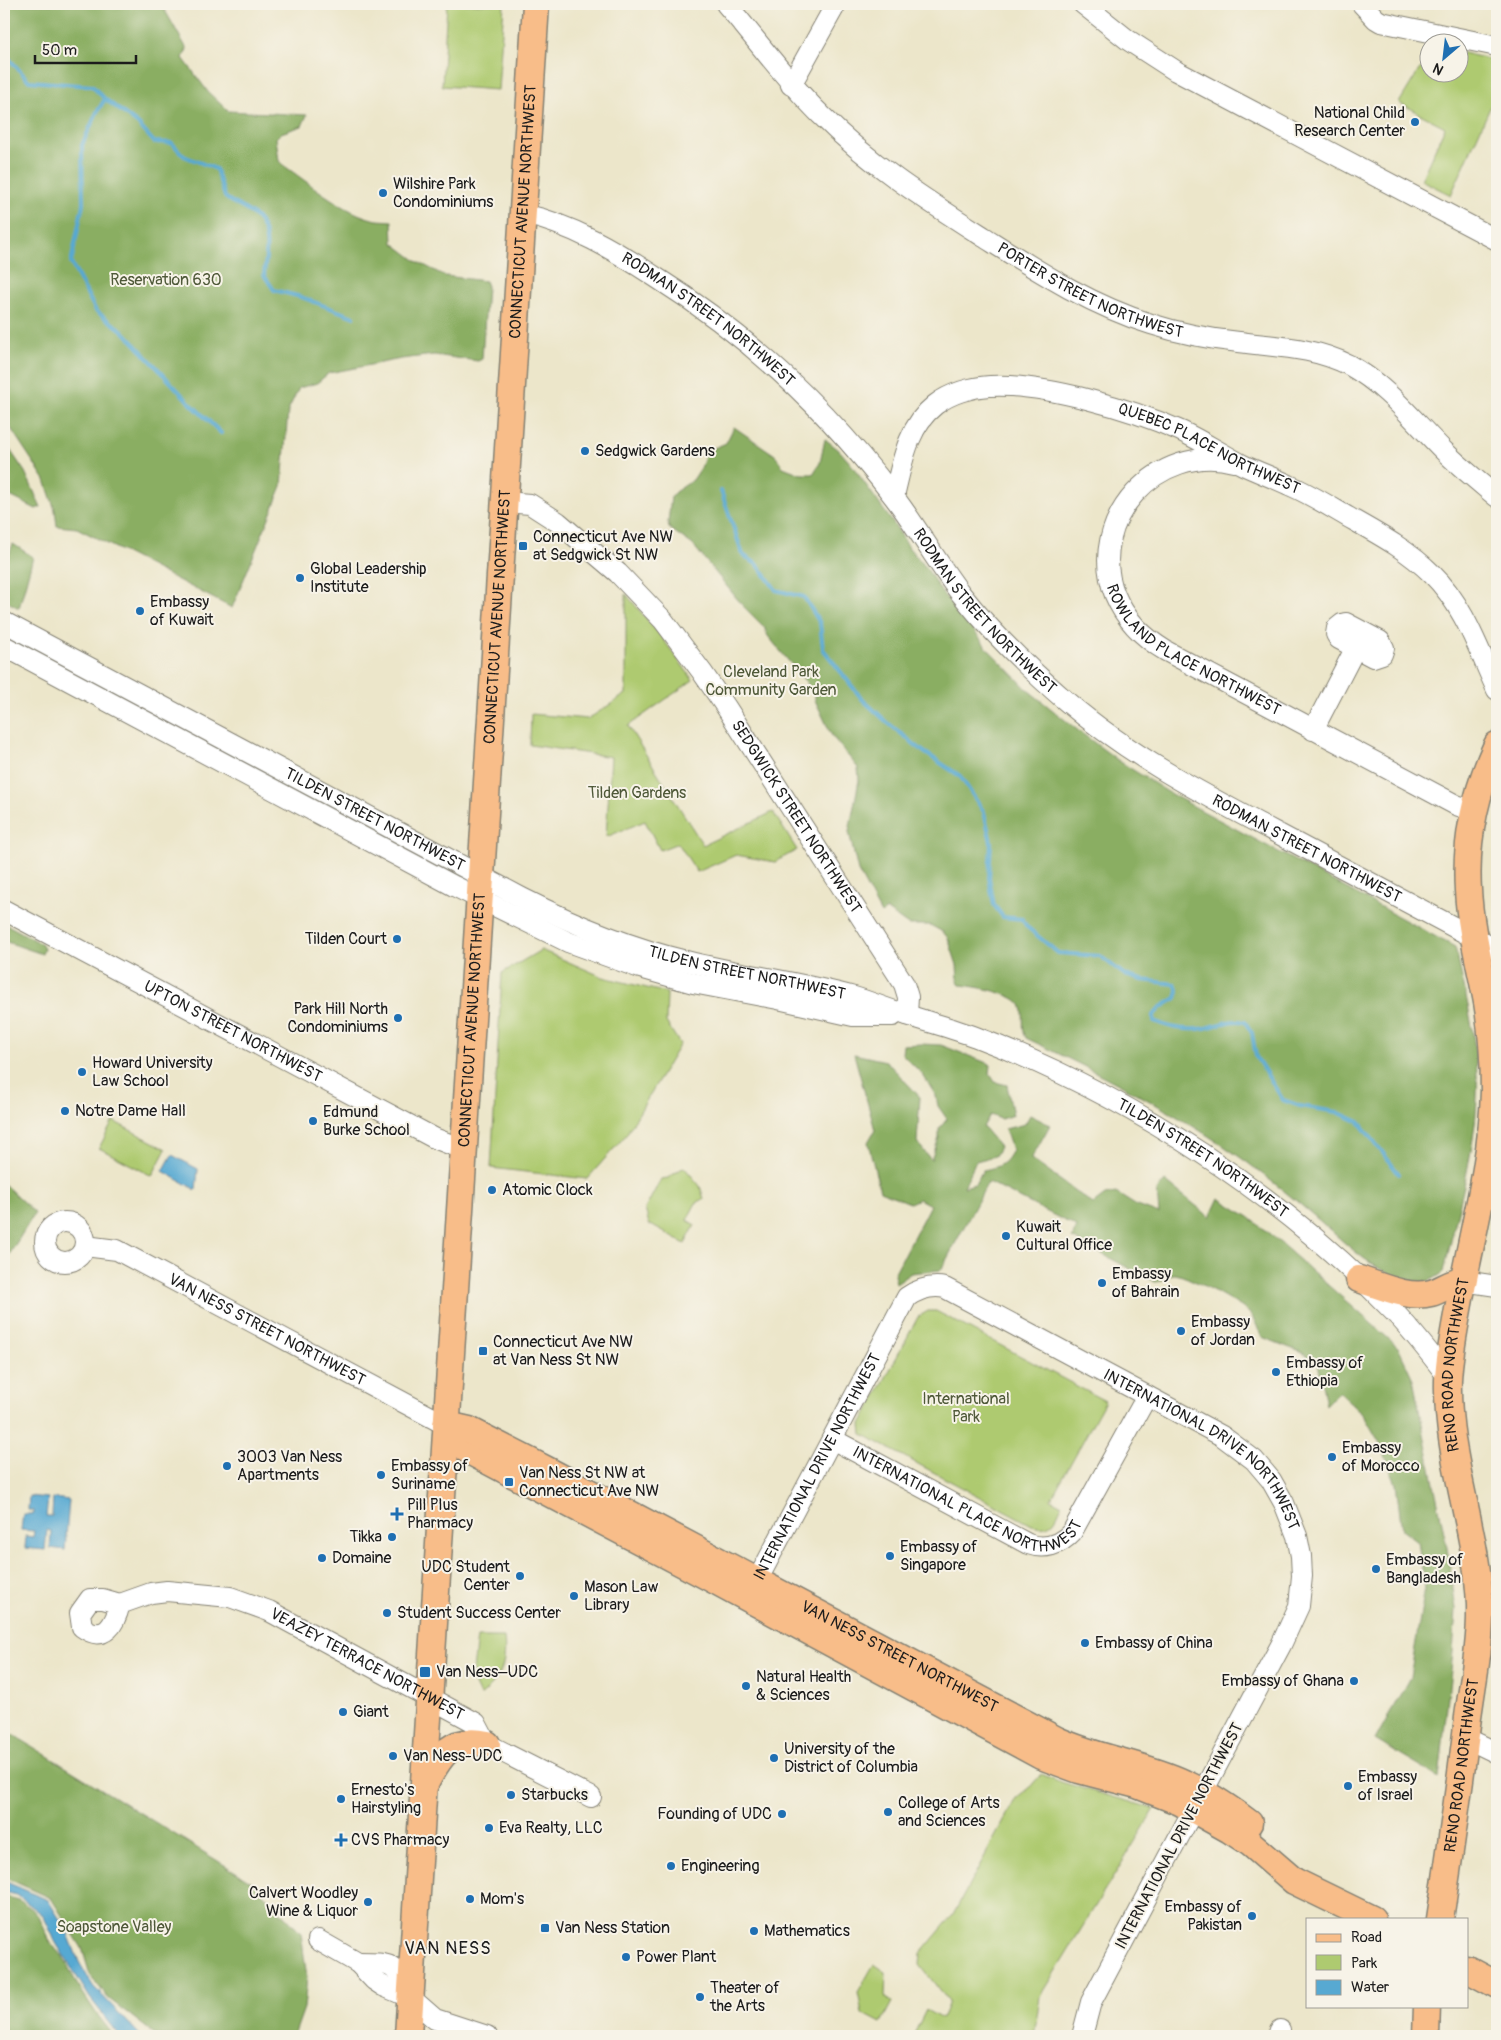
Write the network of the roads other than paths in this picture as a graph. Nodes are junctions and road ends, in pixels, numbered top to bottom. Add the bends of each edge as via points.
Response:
1 (536, 4) edge
2 (726, 4) edge
3 (836, 4) edge
4 (1083, 4) edge
5 (1362, 4) edge
6 (1497, 46) edge
7 (792, 85) junction
8 (523, 214) junction
9 (1497, 240) edge
10 (1243, 465) junction
11 (894, 496) junction
12 (1497, 497) edge
13 (505, 502) junction
14 (12, 626) edge
15 (1355, 649) dead end
16 (5, 651) edge
17 (1497, 690) edge
18 (1313, 730) junction
19 (1497, 745) edge
20 (1474, 811) junction
21 (480, 887) junction
22 (4, 910) edge
23 (1486, 944) edge
24 (907, 1015) junction
25 (464, 1146) junction
26 (85, 1246) dead end
27 (1359, 1279) junction
28 (1463, 1281) junction
29 (1497, 1286) edge
30 (1448, 1377) junction
31 (1147, 1396) junction
32 (446, 1425) junction
33 (832, 1439) junction
34 (752, 1589) junction
35 (120, 1604) dead end
36 (430, 1697) junction
37 (1466, 1731) junction
38 (1497, 1740) edge
39 (487, 1744) junction
40 (1497, 1753) edge
41 (424, 1787) junction
42 (591, 1797) dead end
43 (1197, 1800) junction
44 (1370, 1918) edge
45 (1440, 1918) edge
46 (318, 1940) dead end
47 (1468, 1970) edge
48 (1497, 1985) edge
49 (411, 1998) junction
50 (1428, 2008) edge
51 (408, 2036) edge
52 (487, 2036) edge
53 (1082, 2036) edge
54 (1426, 2036) edge

1 - 8 main road, CONNECTICUT AVENUE NORTHWEST
2 - 7 street, PORTER STREET NORTHWEST
3 - 7 street
4 - 9 street via 1128,40 1176,71
5 - 6 street via 1381,22
7 - 12 street, PORTER STREET NORTHWEST via 842,135 909,189 1087,299 1172,330 1214,339 1304,350 1329,356 1349,366 1386,391 1449,456
8 - 11 street, RODMAN STREET NORTHWEST via 556,222 612,251 723,323 806,396
8 - 13 main road, CONNECTICUT AVENUE NORTHWEST
10 - 11 street, QUEBEC PLACE NORTHWEST via 1181,431 1130,412 1053,392 988,386 948,397 926,414 907,445
10 - 17 street, QUEBEC PLACE NORTHWEST via 1303,492 1374,531 1430,571 1459,608
10 - 18 street, ROWLAND PLACE NORTHWEST via 1219,459 1193,460 1165,469 1147,481 1130,498 1115,526 1109,554 1112,583 1127,616 1160,648
11 - 23 street, RODMAN STREET NORTHWEST via 952,582 990,628 1043,680 1100,728 1145,760 1202,793
13 - 21 main road, CONNECTICUT AVENUE NORTHWEST
13 - 24 street, SEDGWICK STREET NORTHWEST via 530,504 564,526 633,587 683,646 726,707 904,984 908,997
14 - 16 street
14 - 21 street, TILDEN STREET NORTHWEST
15 - 18 street
16 - 21 street, TILDEN STREET NORTHWEST
18 - 20 street, ROWLAND PLACE NORTHWEST via 1456,805
19 - 20 main road, RENO ROAD NORTHWEST
20 - 23 main road, RENO ROAD NORTHWEST via 1467,871 1469,900
21 - 24 street, TILDEN STREET NORTHWEST via 619,941 667,966 833,992
21 - 25 main road, CONNECTICUT AVENUE NORTHWEST
22 - 25 street, UPTON STREET NORTHWEST via 434,1138
23 - 28 main road, RENO ROAD NORTHWEST via 1494,1096 1491,1141
24 - 27 street, TILDEN STREET NORTHWEST via 975,1037 1022,1057 1149,1121 1263,1198
25 - 32 main road, CONNECTICUT AVENUE NORTHWEST
26 - 32 street, VAN NESS STREET NORTHWEST via 117,1250
27 - 28 main road via 1420,1295
27 - 30 street, TILDEN STREET NORTHWEST via 1399,1318
28 - 29 street
28 - 30 main road, RENO ROAD NORTHWEST
30 - 37 main road, RENO ROAD NORTHWEST via 1453,1446 1480,1607
31 - 33 street, INTERNATIONAL PLACE NORTHWEST via 1072,1532 1065,1540 1046,1546 1028,1544
31 - 33 street, INTERNATIONAL DRIVE NORTHWEST via 945,1288 932,1287 915,1291 907,1297
31 - 43 street, INTERNATIONAL DRIVE NORTHWEST via 1222,1436 1254,1460 1284,1503 1301,1556 1302,1586 1295,1616
32 - 34 main road, VAN NESS STREET NORTHWEST via 469,1451
32 - 36 main road, CONNECTICUT AVENUE NORTHWEST
33 - 34 street, INTERNATIONAL DRIVE NORTHWEST
34 - 43 main road, VAN NESS STREET NORTHWEST via 1057,1740 1101,1758 1185,1783
35 - 36 street, VEAZEY TERRACE NORTHWEST via 166,1591 230,1597 269,1611
36 - 39 street, VEAZEY TERRACE NORTHWEST via 476,1723
36 - 41 main road, CONNECTICUT AVENUE NORTHWEST
37 - 38 street
37 - 40 street
37 - 45 main road, RENO ROAD NORTHWEST
39 - 41 main road via 467,1741 449,1748 439,1758
39 - 42 street
41 - 49 main road, CONNECTICUT AVENUE NORTHWEST
43 - 44 main road, VAN NESS STREET NORTHWEST via 1231,1810 1260,1831 1340,1902
43 - 53 street, INTERNATIONAL DRIVE NORTHWEST via 1091,2002
46 - 49 street via 358,1963 374,1980
47 - 48 main road
49 - 51 main road, CONNECTICUT AVENUE NORTHWEST
49 - 52 street via 435,2019
50 - 54 main road

